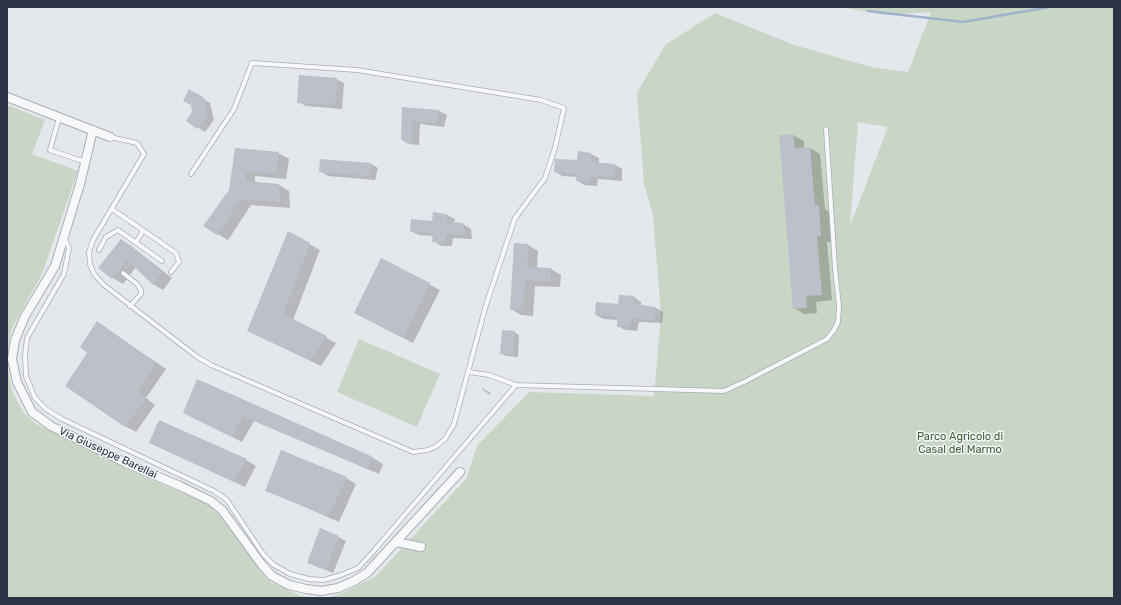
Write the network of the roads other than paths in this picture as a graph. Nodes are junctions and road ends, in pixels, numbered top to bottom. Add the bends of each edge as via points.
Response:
1 (7, 97) edge
2 (59, 118) junction
3 (826, 129) dead end
4 (93, 130) junction
5 (110, 137) joint
6 (85, 162) junction
7 (191, 174) dead end
8 (112, 209) junction
9 (143, 231) junction
10 (64, 237) junction
11 (136, 242) junction
12 (99, 250) dead end
13 (162, 262) dead end
14 (171, 272) dead end
15 (123, 273) dead end
16 (130, 306) junction
17 (469, 372) junction
18 (516, 385) junction
19 (460, 472) dead end
20 (396, 542) junction
21 (421, 547) dead end

1 - 2 street
2 - 4 street
2 - 6 lane via 50,150
3 - 18 lane via 839,306 838,322 827,339 724,391
4 - 5 street
4 - 6 street, Via Giuseppe Barellai
5 - 8 lane via 136,143 144,154
6 - 10 street, Via Giuseppe Barellai
7 - 17 lane via 234,109 252,63 358,70 541,100 564,108 545,178 515,218 486,305
8 - 9 lane
8 - 16 lane via 93,240 89,252 90,264 104,286
9 - 11 lane
9 - 14 lane via 176,253 179,262
10 - 18 lane via 69,248 64,274 27,338 26,376 35,398 62,419 214,491 227,500 238,514 263,554 290,574 324,580 358,568 428,490
10 - 20 street, Via Giuseppe Barellai via 55,266 25,316 15,340 12,359 17,382 32,412 51,426 211,501 222,510 272,576 289,585 321,590 338,588 354,581 377,564
11 - 12 lane via 122,232 113,231 106,237
11 - 13 lane
15 - 16 lane via 141,290 141,294
16 - 17 lane via 211,365 413,452 428,450 445,439 454,424
17 - 18 lane via 489,375
19 - 20 street, Via Giuseppe Barellai
20 - 21 street

